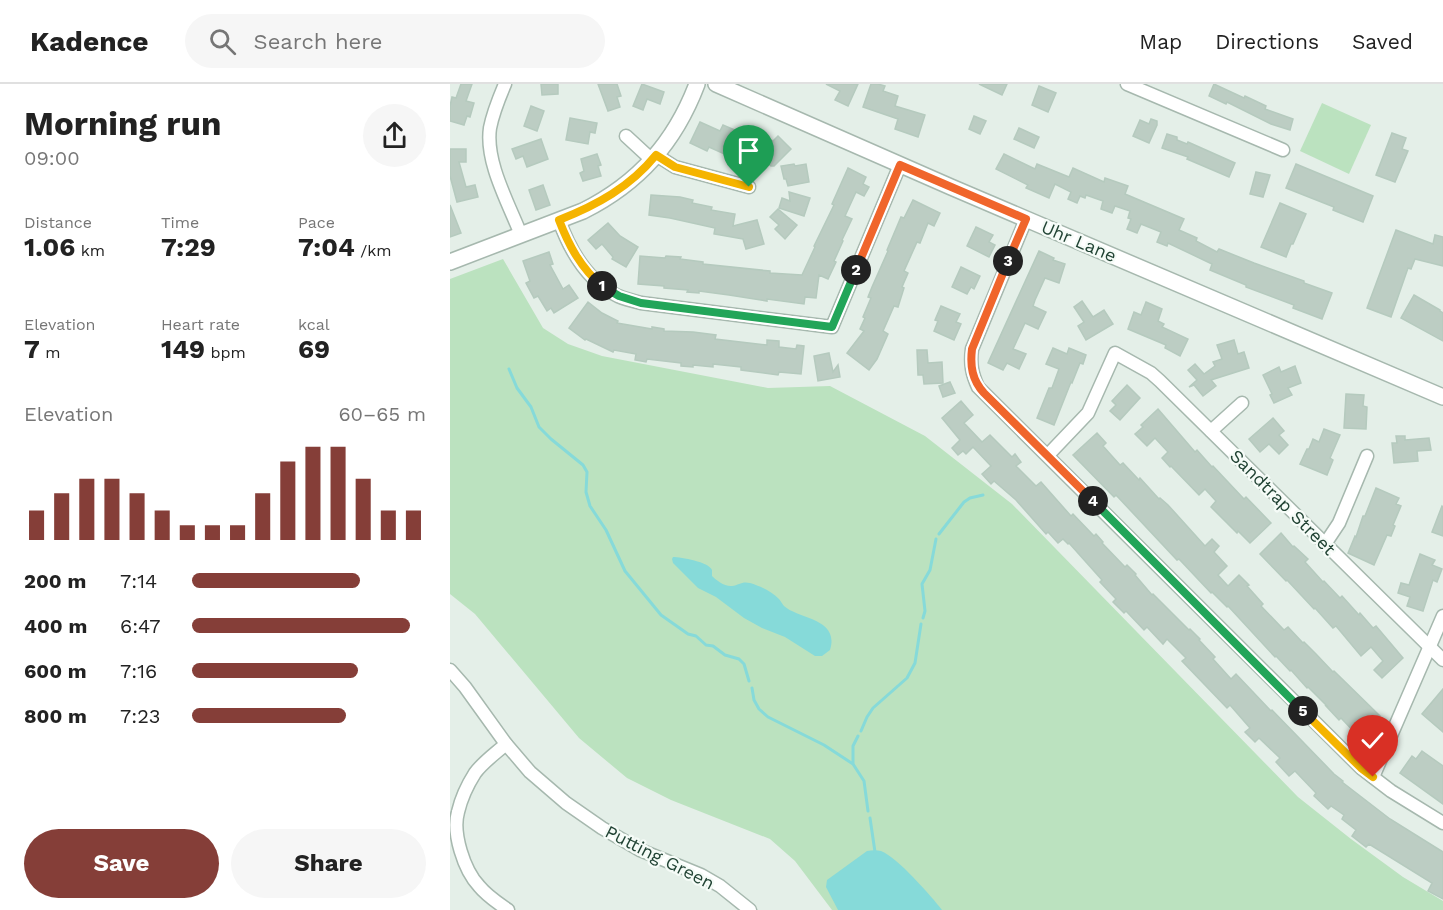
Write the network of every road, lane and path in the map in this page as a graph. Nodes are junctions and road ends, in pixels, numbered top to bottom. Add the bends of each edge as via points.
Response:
1 (505, 84) edge
2 (697, 84) edge
3 (716, 84) edge
4 (1127, 84) edge
5 (626, 136) dead end
6 (1283, 150) dead end
7 (654, 158) junction
8 (900, 165) junction
9 (749, 187) dead end
10 (1026, 219) junction
11 (559, 220) junction
12 (521, 235) junction
13 (450, 262) edge
14 (1443, 397) edge
15 (1242, 403) dead end
16 (1210, 431) junction
17 (1047, 455) junction
18 (1367, 456) dead end
19 (1325, 544) junction
20 (1443, 616) edge
21 (1430, 647) junction
22 (1443, 660) edge
23 (450, 670) edge
24 (506, 744) junction
25 (1373, 777) junction
26 (1443, 824) edge
27 (508, 910) edge
28 (750, 910) edge

1 - 12 street via 490,128 490,147 493,166
2 - 7 street via 674,131
3 - 8 street, Uhr Lane
4 - 6 street
5 - 7 street
7 - 9 street
7 - 11 street via 633,180 609,196
8 - 10 street, Uhr Lane
8 - 11 street via 832,327 641,303 619,296 582,265
10 - 14 street, Uhr Lane
10 - 17 street via 970,362 978,387
11 - 12 street
12 - 13 street
15 - 16 street
16 - 17 street, Sandtrap Street via 1151,373 1115,353 1088,413
16 - 19 street, Sandtrap Street
17 - 25 street
18 - 19 street via 1339,523
19 - 21 street, Sandtrap Street
20 - 21 street
21 - 22 street, Sandtrap Street
21 - 25 street
23 - 24 street, Putting Green
24 - 27 street via 476,772 457,813 459,844 468,870 478,886
24 - 28 street, Putting Green via 548,788 602,828 720,886
25 - 26 street

